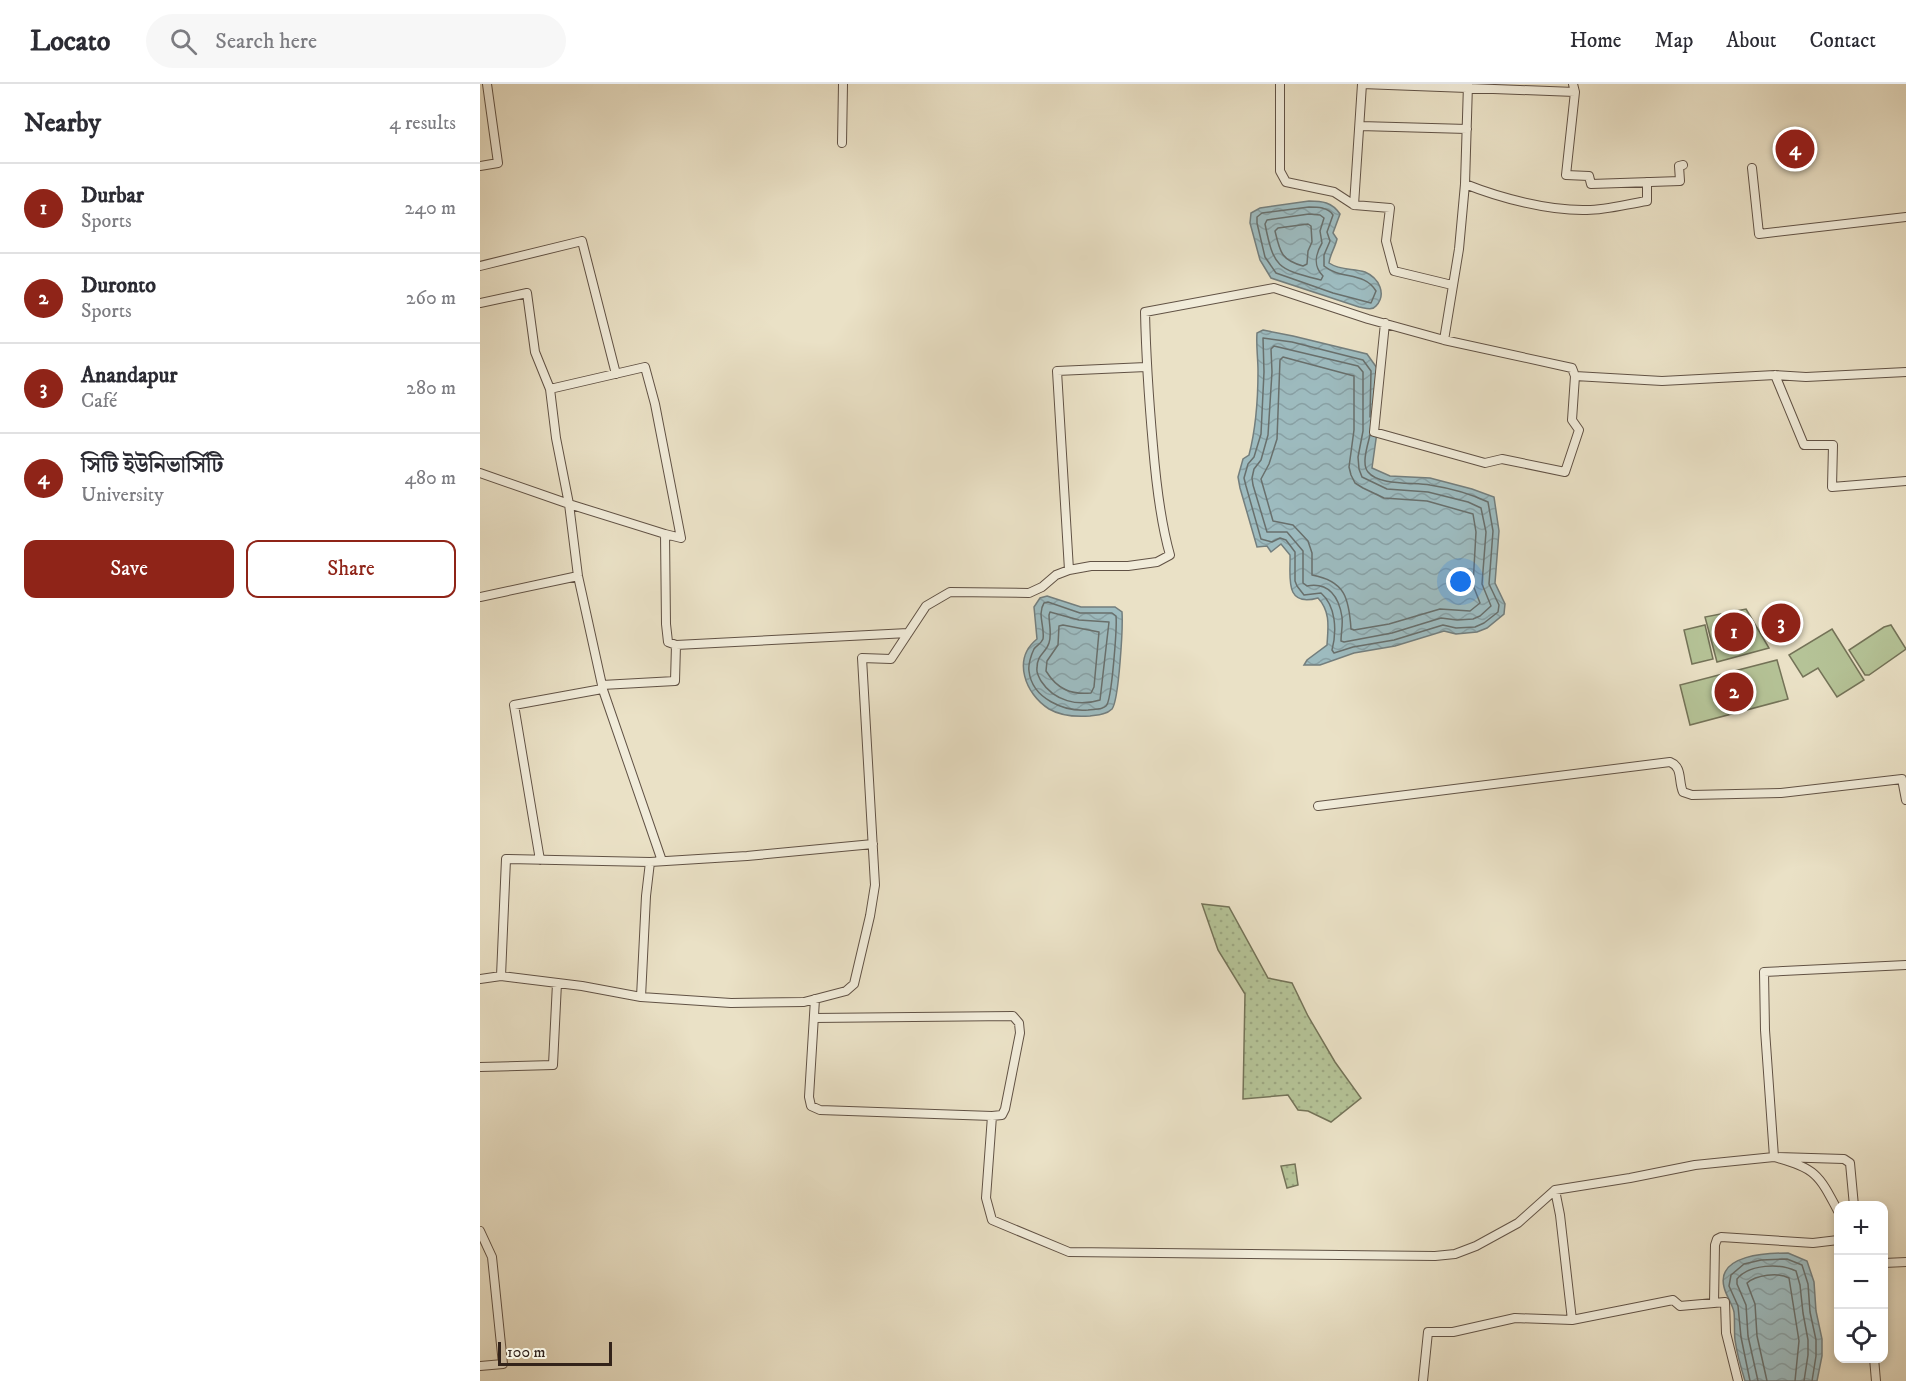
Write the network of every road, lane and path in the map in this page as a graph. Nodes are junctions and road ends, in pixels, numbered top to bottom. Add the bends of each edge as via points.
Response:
1 (487, 84) edge
2 (843, 84) edge
3 (1280, 84) edge
4 (1362, 84) edge
5 (1468, 86) edge
6 (1574, 88) edge
7 (1360, 126) junction
8 (1467, 129) junction
9 (842, 143) dead end
10 (1683, 165) dead end
11 (480, 166) edge
12 (1752, 168) dead end
13 (1647, 182) junction
14 (1465, 184) junction
15 (1354, 206) junction
16 (1906, 217) edge
17 (480, 266) edge
18 (1452, 285) junction
19 (480, 303) edge
20 (1385, 323) junction
21 (1444, 340) junction
22 (1146, 367) junction
23 (1906, 372) edge
24 (616, 374) junction
25 (1776, 375) junction
26 (1575, 376) junction
27 (550, 389) junction
28 (480, 473) edge
29 (1906, 481) edge
30 (569, 504) junction
31 (665, 534) junction
32 (1070, 570) junction
33 (578, 576) junction
34 (480, 597) edge
35 (908, 633) junction
36 (676, 645) junction
37 (602, 687) junction
38 (1906, 800) edge
39 (1318, 806) dead end
40 (873, 844) junction
41 (540, 860) junction
42 (662, 861) junction
43 (650, 862) junction
44 (1906, 965) edge
45 (501, 976) junction
46 (480, 979) edge
47 (557, 982) junction
48 (641, 997) junction
49 (815, 999) junction
50 (814, 1018) junction
51 (480, 1067) edge
52 (992, 1116) junction
53 (1774, 1157) junction
54 (1555, 1190) junction
55 (1854, 1201) edge
56 (1834, 1203) edge
57 (480, 1231) edge
58 (1834, 1241) edge
59 (1906, 1262) edge
60 (1888, 1263) edge
61 (1714, 1303) junction
62 (1572, 1320) junction
63 (1874, 1363) edge
64 (480, 1366) edge
65 (1423, 1381) edge
66 (1738, 1381) edge
67 (1876, 1381) edge

1 - 11 street via 498,163
2 - 9 street
3 - 15 street via 1280,171 1286,182 1334,192
4 - 5 street
4 - 7 street
5 - 6 street
5 - 8 street
6 - 13 street via 1566,176 1589,176 1591,184
7 - 8 street
7 - 15 street
8 - 14 street
10 - 13 street via 1679,166 1680,181
12 - 16 street via 1759,234
13 - 14 street via 1647,201 1591,210 1546,206
14 - 18 street
15 - 18 street via 1390,208 1386,241 1394,271
17 - 24 street via 582,241
18 - 21 street
19 - 27 street via 527,293 535,352
20 - 21 street
20 - 22 street via 1274,288 1254,291 1145,312
20 - 26 street via 1374,432 1485,463 1502,459 1565,472 1579,430 1572,420
21 - 26 street via 1572,368
22 - 32 street via 1057,371
22 - 32 street via 1156,478 1170,555 1156,562
23 - 25 street
24 - 27 street
24 - 31 street via 645,367 681,538
25 - 26 street via 1662,381
25 - 29 street via 1804,445 1833,445 1832,487
27 - 30 street
28 - 30 street
30 - 31 street
30 - 33 street
31 - 36 street via 666,624 668,642
32 - 35 street via 1056,574 1029,593 950,592 926,606
33 - 34 street
33 - 37 street
35 - 36 street
35 - 40 street via 891,659 862,658
36 - 37 street via 675,681
37 - 41 street via 514,705
37 - 42 street
38 - 39 street via 1902,779 1781,793 1692,795 1683,792 1679,770 1670,762
40 - 42 street
40 - 49 street via 875,885 854,984 846,991
41 - 43 street
41 - 45 street via 506,859
42 - 43 street
43 - 48 street
44 - 53 street via 1764,972
45 - 46 street
45 - 47 street
47 - 48 street
47 - 51 street via 553,1065
48 - 49 street via 731,1003
49 - 50 street
50 - 52 street via 811,1106 820,1110
50 - 52 street via 1013,1016 1020,1033 1005,1109 1002,1115
52 - 54 street via 986,1198 992,1220 1069,1252 1455,1254 1518,1223
53 - 54 street via 1695,1165
53 - 55 street via 1844,1159 1850,1163
53 - 56 street via 1802,1165 1816,1175
54 - 62 street
57 - 64 street via 492,1257 503,1364
58 - 61 street via 1813,1243 1720,1237 1715,1245
59 - 60 street
61 - 62 street via 1680,1306 1673,1300
61 - 66 street via 1726,1304 1726,1333
62 - 65 street via 1515,1318 1453,1332 1428,1332
63 - 67 street

